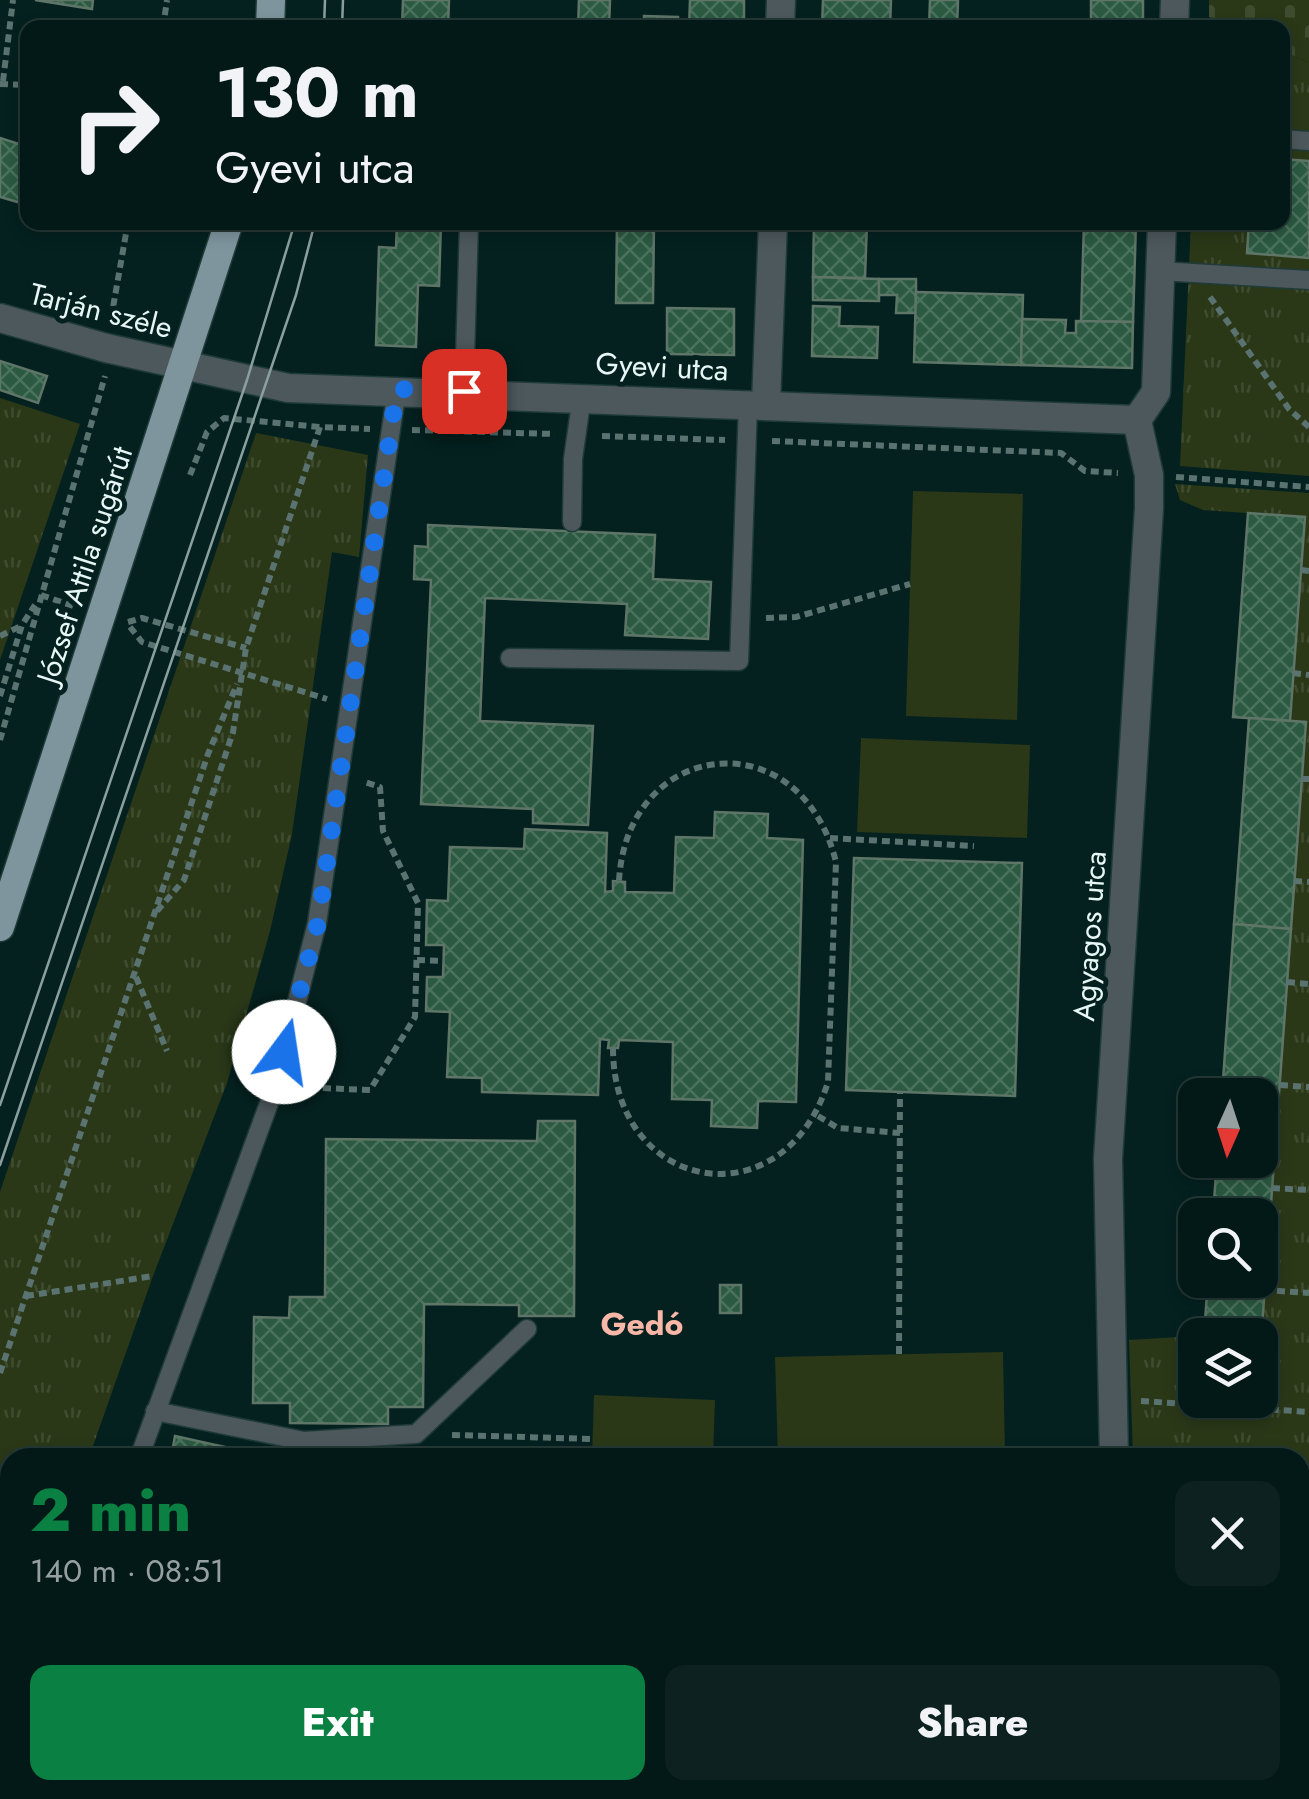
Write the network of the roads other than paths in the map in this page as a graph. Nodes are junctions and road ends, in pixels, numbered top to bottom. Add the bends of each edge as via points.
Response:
1 (227, 230) edge
2 (469, 230) edge
3 (772, 230) edge
4 (1162, 230) edge
5 (1160, 271) junction
6 (1309, 280) edge
7 (0, 318) edge
8 (186, 366) junction
9 (397, 389) junction
10 (464, 391) junction
11 (582, 396) junction
12 (757, 404) junction
13 (1136, 420) junction
14 (572, 522) dead end
15 (510, 658) dead end
16 (0, 928) edge
17 (527, 1329) dead end
18 (156, 1411) junction
19 (143, 1448) edge
20 (1114, 1448) edge

1 - 8 main road, József Attila sugárút
2 - 10 lane
3 - 12 street
4 - 5 street
5 - 6 lane
5 - 13 street via 1156,392
7 - 8 street, Tarján széle
8 - 9 street, Gyevi utca via 288,388
8 - 16 main road, József Attila sugárút
9 - 10 street, Gyevi utca
9 - 18 lane via 318,923 276,1084
10 - 11 street, Gyevi utca
11 - 12 street, Gyevi utca
11 - 14 lane
12 - 13 street, Gyevi utca
12 - 15 lane via 746,440 739,661
13 - 20 street, Agyagos utca via 1149,475 1108,1159
17 - 18 lane via 416,1434 304,1441
18 - 19 lane

